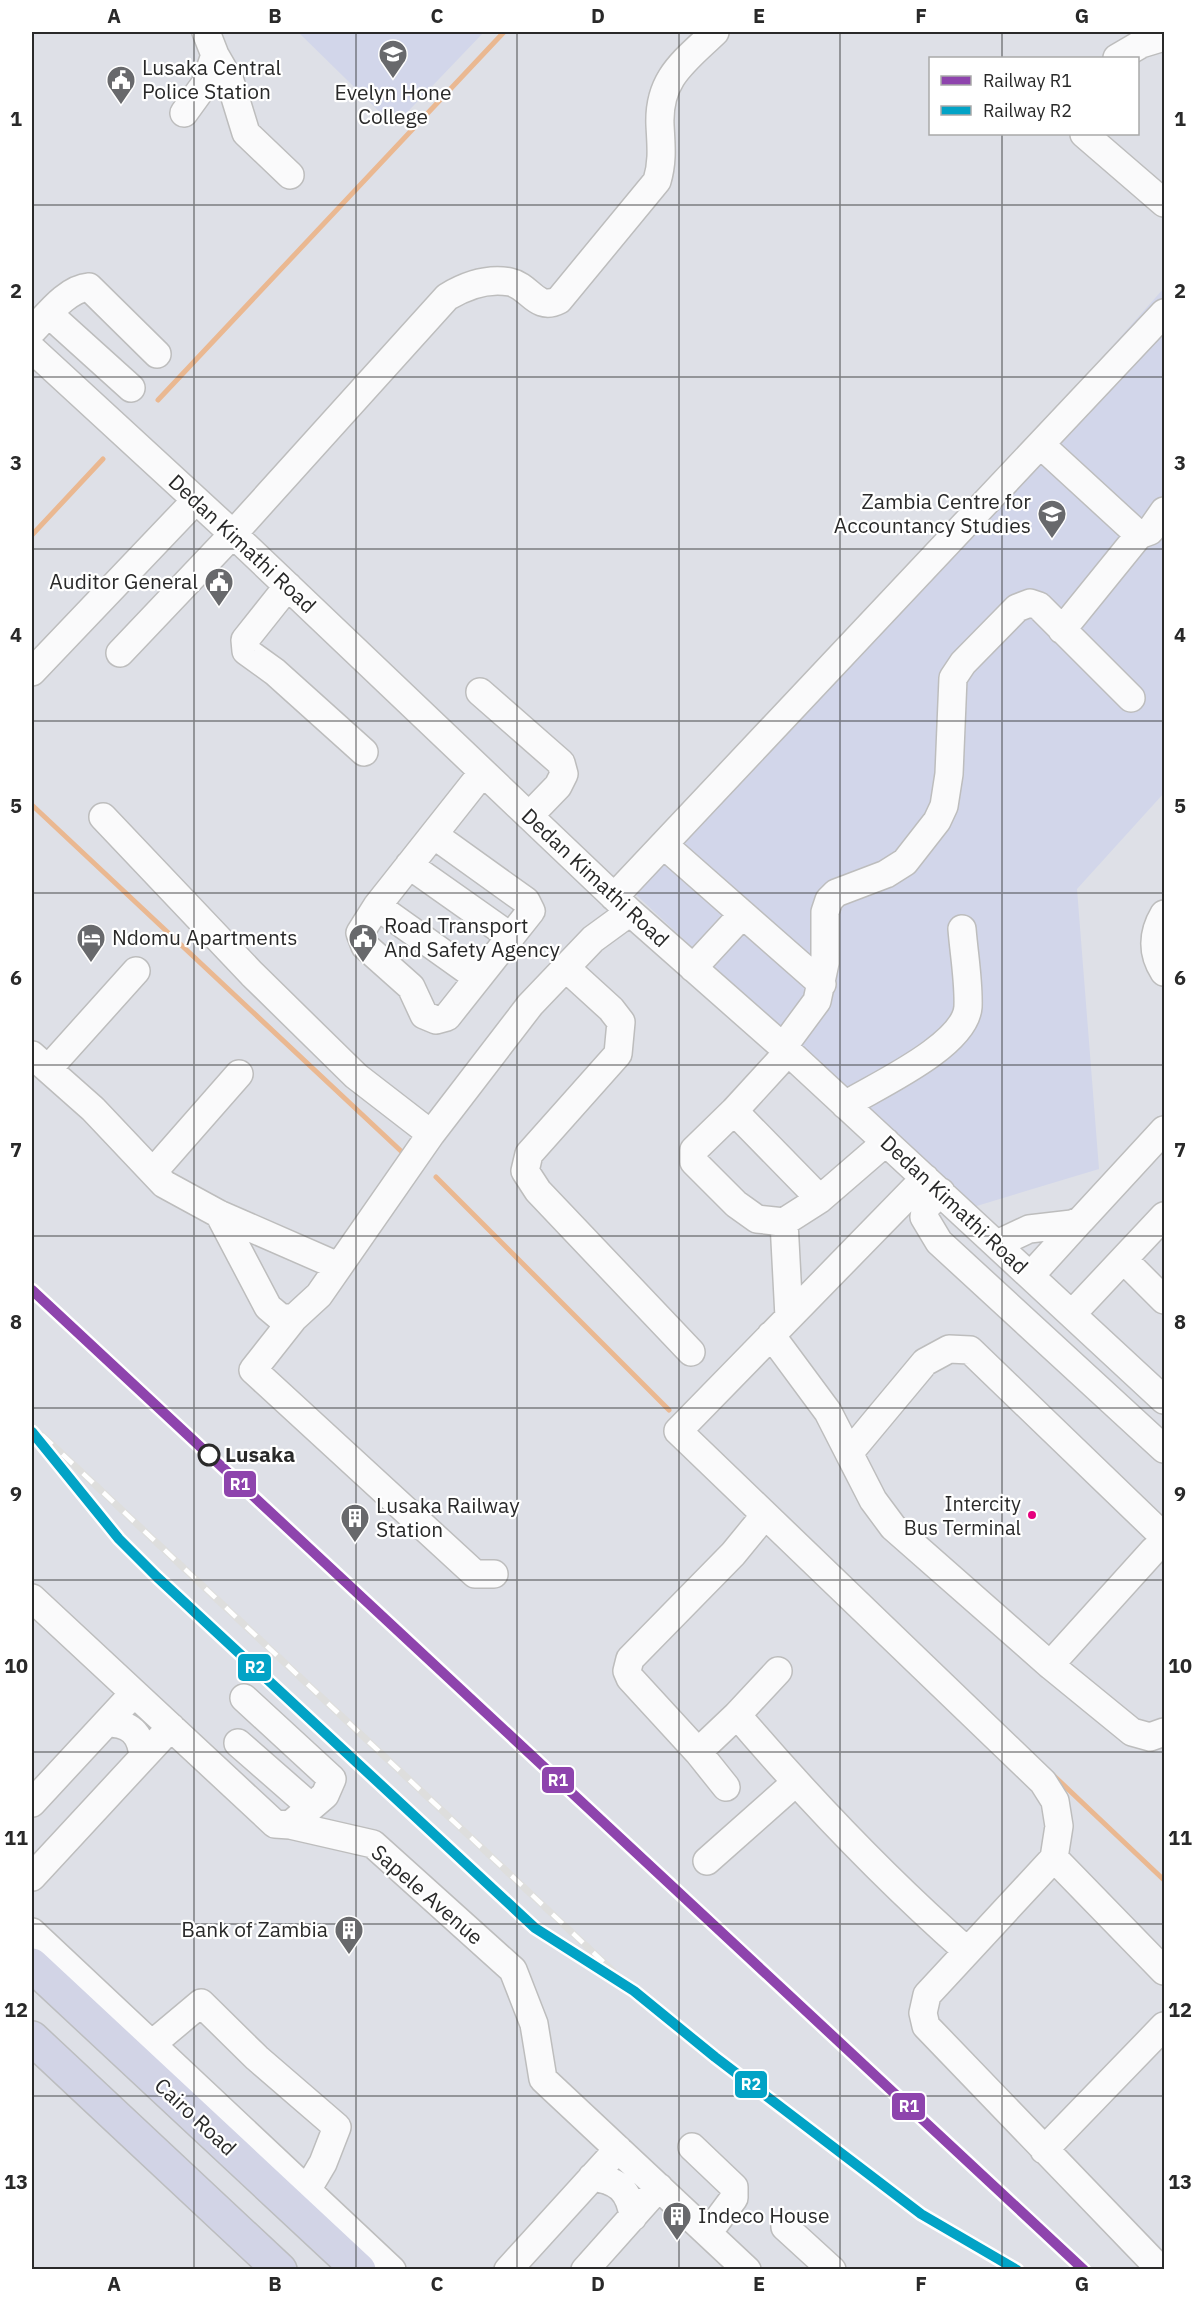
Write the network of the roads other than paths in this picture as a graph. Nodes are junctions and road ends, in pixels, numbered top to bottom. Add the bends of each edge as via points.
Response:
1 (715, 32) edge
2 (1164, 37) edge
3 (211, 43) edge
4 (1119, 57) edge
5 (184, 113) dead end
6 (1085, 135) edge
7 (290, 175) dead end
8 (1164, 203) edge
9 (1164, 313) edge
10 (40, 323) edge
11 (32, 349) edge
12 (157, 354) dead end
13 (131, 388) dead end
14 (1041, 445) junction
15 (196, 500) junction
16 (1164, 511) edge
17 (233, 534) junction
18 (1138, 536) junction
19 (288, 586) junction
20 (1062, 630) junction
21 (120, 653) dead end
22 (32, 672) edge
23 (480, 692) dead end
24 (1131, 698) dead end
25 (364, 752) dead end
26 (483, 772) junction
27 (530, 816) junction
28 (103, 817) dead end
29 (434, 835) junction
30 (664, 845) junction
31 (409, 865) junction
32 (622, 905) junction
33 (377, 906) junction
34 (1164, 914) edge
35 (742, 915) junction
36 (962, 929) dead end
37 (511, 938) junction
38 (566, 968) junction
39 (693, 968) junction
40 (136, 971) dead end
41 (1164, 972) edge
42 (478, 978) junction
43 (822, 984) junction
44 (785, 1050) junction
45 (40, 1062) edge
46 (239, 1074) dead end
47 (845, 1105) junction
48 (734, 1111) junction
49 (1164, 1130) edge
50 (432, 1134) junction
51 (885, 1142) junction
52 (153, 1172) junction
53 (933, 1185) junction
54 (820, 1199) junction
55 (219, 1214) junction
56 (1164, 1216) edge
57 (1081, 1220) junction
58 (784, 1222) junction
59 (271, 1237) junction
60 (997, 1244) junction
61 (1124, 1260) junction
62 (244, 1262) junction
63 (338, 1266) junction
64 (1031, 1275) junction
65 (1164, 1299) edge
66 (1072, 1314) junction
67 (294, 1318) junction
68 (780, 1326) junction
69 (691, 1352) dead end
70 (1155, 1386) edge
71 (1112, 1399) junction
72 (1164, 1449) edge
73 (850, 1452) junction
74 (765, 1515) junction
75 (1164, 1542) edge
76 (494, 1574) dead end
77 (32, 1598) edge
78 (1050, 1665) junction
79 (778, 1671) dead end
80 (134, 1693) junction
81 (244, 1698) dead end
82 (737, 1715) junction
83 (106, 1723) junction
84 (171, 1727) junction
85 (1164, 1732) edge
86 (238, 1743) dead end
87 (698, 1752) junction
88 (143, 1757) junction
89 (795, 1783) junction
90 (726, 1787) dead end
91 (32, 1803) edge
92 (310, 1806) junction
93 (290, 1825) junction
94 (1054, 1858) junction
95 (707, 1861) dead end
96 (32, 1877) edge
97 (32, 1932) edge
98 (967, 1951) junction
99 (32, 1965) edge
100 (1164, 1971) edge
101 (75, 1989) junction
102 (1164, 2026) edge
103 (32, 2038) edge
104 (152, 2045) junction
105 (184, 2107) junction
106 (220, 2141) junction
107 (148, 2146) junction
108 (692, 2147) dead end
109 (618, 2149) junction
110 (1044, 2150) junction
111 (274, 2175) junction
112 (592, 2177) junction
113 (184, 2180) junction
114 (659, 2187) junction
115 (307, 2190) junction
116 (633, 2217) junction
117 (785, 2227) dead end
118 (708, 2233) junction
119 (280, 2270) edge
120 (358, 2270) edge
121 (392, 2270) edge
122 (508, 2270) edge
123 (585, 2270) edge
124 (747, 2270) edge
125 (832, 2270) edge
126 (1161, 2270) edge

1 - 17 street via 680,65 663,92 662,165 657,181 559,300 541,303 510,282 485,282 447,297
2 - 4 street
3 - 5 street via 205,84
3 - 7 street via 230,81 246,133
6 - 8 street
9 - 14 street
10 - 12 street via 79,288 89,286
10 - 13 street
11 - 15 street, Dedan Kimathi Road
14 - 18 street
14 - 30 street
15 - 17 street, Dedan Kimathi Road
15 - 22 street
16 - 18 street via 1150,531
17 - 19 street, Dedan Kimathi Road
17 - 21 street
18 - 20 street
19 - 25 street via 245,640 246,651
19 - 26 street, Dedan Kimathi Road
20 - 24 street
20 - 43 street via 1039,606 1030,603 1017,608 963,663 953,678 949,774 938,821 904,862 886,874 836,893 829,900
23 - 27 street via 561,763 564,774 558,786
26 - 27 street, Dedan Kimathi Road
26 - 29 street
27 - 32 street, Dedan Kimathi Road
28 - 50 street via 252,974 356,1076
29 - 31 street
29 - 37 street via 531,906
30 - 32 street
30 - 35 street
31 - 33 street
31 - 37 street
32 - 38 street
32 - 39 street, Dedan Kimathi Road
33 - 42 street
33 - 42 street via 360,933 362,939 411,987 424,1015 436,1020 447,1017
34 - 41 street via 1153,950
35 - 39 street
35 - 43 street
36 - 47 street via 968,1010 954,1036 933,1054
37 - 42 street
38 - 50 street via 530,1005
38 - 69 street via 621,1023 618,1054 529,1154 525,1171 538,1191
39 - 44 street, Dedan Kimathi Road
40 - 45 street
43 - 44 street via 817,1001
44 - 47 street, Dedan Kimathi Road
44 - 48 street
45 - 52 street via 93,1109
46 - 52 street
47 - 51 street, Dedan Kimathi Road
48 - 54 street
48 - 58 street via 694,1149 694,1162 757,1219
49 - 57 street
50 - 63 street
51 - 53 street, Dedan Kimathi Road
51 - 54 street
52 - 55 street via 164,1184
53 - 60 street, Dedan Kimathi Road
53 - 68 street
53 - 71 street via 924,1217 939,1242
54 - 58 street
55 - 59 street
55 - 62 street
56 - 61 street
57 - 60 street via 1029,1229
57 - 64 street
58 - 68 street
59 - 62 street via 253,1245
59 - 63 street
60 - 64 street, Dedan Kimathi Road
61 - 65 street
61 - 66 street
62 - 67 street via 268,1306 281,1318
63 - 67 street via 319,1295
64 - 66 street, Dedan Kimathi Road
66 - 70 street, Dedan Kimathi Road
67 - 76 street via 253,1370 256,1374 475,1575
68 - 73 street
68 - 74 street via 678,1431
70 - 71 street
71 - 72 street
73 - 75 street via 925,1362 949,1348 970,1350 1159,1532
73 - 78 street via 873,1500 893,1527
74 - 87 street via 630,1659 630,1678
74 - 94 street via 1043,1782 1055,1801 1059,1826
75 - 78 street
77 - 80 street, Sapele Avenue
78 - 85 street via 1132,1732 1150,1737
79 - 82 street
80 - 83 street
80 - 84 street, Sapele Avenue
81 - 92 street via 332,1779 325,1795
82 - 87 street
82 - 89 street
83 - 88 street via 121,1723 134,1730 142,1742
83 - 91 street
84 - 88 street
84 - 93 street, Sapele Avenue via 275,1824
86 - 92 street
87 - 90 street
88 - 96 street
89 - 95 street
89 - 98 street via 865,1857
92 - 93 street
93 - 109 street, Sapele Avenue via 373,1844 513,1970 534,2024 543,2079
94 - 98 street
94 - 100 street
97 - 101 street
98 - 110 street via 927,1995 923,2013 926,2026
99 - 101 main road, Cairo Road
101 - 104 street
101 - 105 main road, Cairo Road
102 - 110 street
103 - 107 main road
104 - 111 street
104 - 115 street via 201,2003 337,2127
105 - 106 main road, Cairo Road
105 - 107 main road via 184,2122 177,2135 164,2145
106 - 111 main road, Cairo Road
106 - 113 main road via 205,2142 193,2150 184,2163
107 - 113 main road
108 - 118 street via 734,2187 734,2198
109 - 112 street
109 - 114 street, Sapele Avenue
110 - 126 street
111 - 115 street
111 - 120 main road, Cairo Road
112 - 116 street via 608,2179 622,2187 631,2201
112 - 122 street
113 - 119 main road
114 - 116 street
114 - 118 street, Sapele Avenue
115 - 121 street
116 - 123 street
117 - 125 street
118 - 124 street, Sapele Avenue

